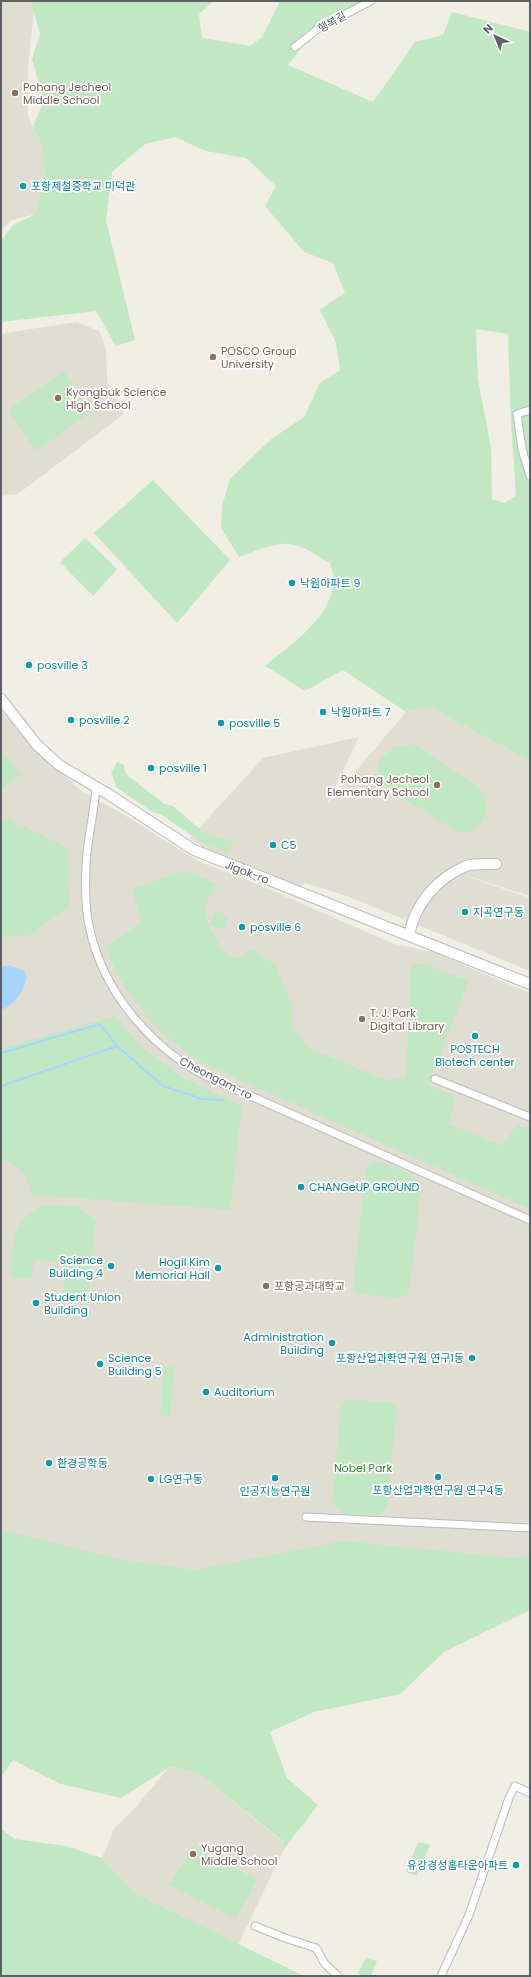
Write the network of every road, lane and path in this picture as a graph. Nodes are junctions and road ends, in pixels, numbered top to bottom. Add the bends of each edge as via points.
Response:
1 (371, 1) edge
2 (295, 47) dead end
3 (530, 410) edge
4 (530, 476) edge
5 (1, 699) edge
6 (96, 788) junction
7 (496, 864) dead end
8 (409, 935) junction
9 (530, 984) edge
10 (435, 1079) dead end
11 (530, 1117) edge
12 (530, 1220) edge
13 (306, 1517) dead end
14 (530, 1528) edge
15 (530, 1792) edge
16 (255, 1926) dead end
17 (338, 1976) edge
18 (440, 1976) edge

1 - 2 street, 행복길 via 319,28
3 - 4 street via 517,414 522,449
5 - 6 street, Jigok-ro via 37,745 59,765
6 - 8 street, Jigok-ro via 204,855
6 - 12 street, Cheongam-ro via 86,866 86,906 90,930 100,962 111,983 149,1034 176,1058 208,1077
7 - 8 street via 467,866 437,883 419,907
8 - 9 street, Jigok-ro
10 - 11 street
13 - 14 street
15 - 18 street via 515,1786 506,1804 469,1915
16 - 17 street via 316,1948 325,1964

